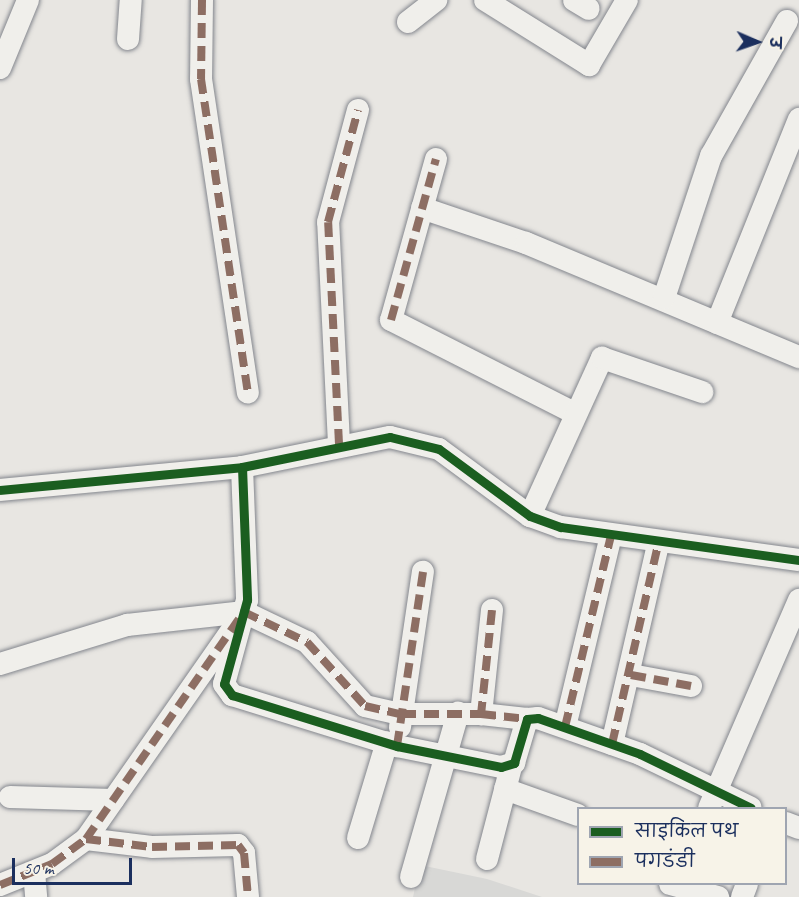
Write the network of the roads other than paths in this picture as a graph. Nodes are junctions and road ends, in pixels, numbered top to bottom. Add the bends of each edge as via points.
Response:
1 (28, 0) edge
2 (131, 0) edge
3 (202, 0) edge
4 (436, 0) edge
5 (485, 0) edge
6 (627, 0) edge
7 (787, 21) dead end
8 (408, 22) dead end
9 (129, 39) dead end
10 (0, 68) edge
11 (358, 110) dead end
12 (799, 119) edge
13 (436, 159) dead end
14 (422, 208) junction
15 (664, 298) junction
16 (717, 323) junction
17 (799, 357) edge
18 (248, 392) dead end
19 (702, 392) dead end
20 (574, 413) junction
21 (339, 444) junction
22 (242, 467) junction
23 (0, 490) edge
24 (530, 516) junction
25 (611, 535) junction
26 (659, 541) junction
27 (799, 560) edge
28 (423, 572) dead end
29 (799, 600) edge
30 (492, 610) dead end
31 (244, 612) junction
32 (0, 664) edge
33 (632, 675) junction
34 (691, 686) dead end
35 (458, 713) junction
36 (401, 714) junction
37 (482, 714) junction
38 (527, 719) junction
39 (565, 727) junction
40 (392, 744) junction
41 (612, 744) junction
42 (444, 756) junction
43 (511, 767) junction
44 (505, 789) junction
45 (10, 797) dead end
46 (113, 800) junction
47 (712, 800) edge
48 (746, 807) edge
49 (577, 814) edge
50 (358, 838) dead end
51 (86, 839) junction
52 (487, 859) dead end
53 (34, 872) junction
54 (411, 877) dead end
55 (0, 885) edge
56 (674, 885) edge
57 (36, 897) edge
58 (248, 897) edge
59 (718, 897) edge

1 - 10 street
2 - 9 street
3 - 18 street via 203,101
4 - 8 street
5 - 6 street via 589,65
7 - 15 street via 711,156
11 - 21 street via 328,222
12 - 16 street
13 - 14 street
14 - 15 street
14 - 20 street via 391,320
15 - 16 street
16 - 17 street
19 - 20 street via 608,356 597,363
20 - 24 street
21 - 22 street
21 - 24 street via 384,437 428,444 474,470
22 - 23 street
22 - 31 street
24 - 25 street
25 - 26 street
25 - 39 street
26 - 27 street
26 - 33 street
28 - 36 street
29 - 47 street
30 - 37 street
31 - 32 street via 127,625
31 - 36 street via 307,642 365,705
31 - 40 street via 224,684 231,695
31 - 46 street
33 - 34 street
33 - 41 street
35 - 36 street
35 - 37 street
35 - 42 street
36 - 40 street
37 - 38 street
38 - 39 street
38 - 43 street
39 - 41 street
40 - 42 street
40 - 50 street
41 - 47 street
42 - 43 street
42 - 54 street
43 - 44 street
44 - 49 street
44 - 52 street
45 - 46 street
46 - 51 street
47 - 48 street
51 - 53 street
51 - 58 street via 152,847 238,845 244,853
53 - 55 street
53 - 57 street
56 - 59 street

